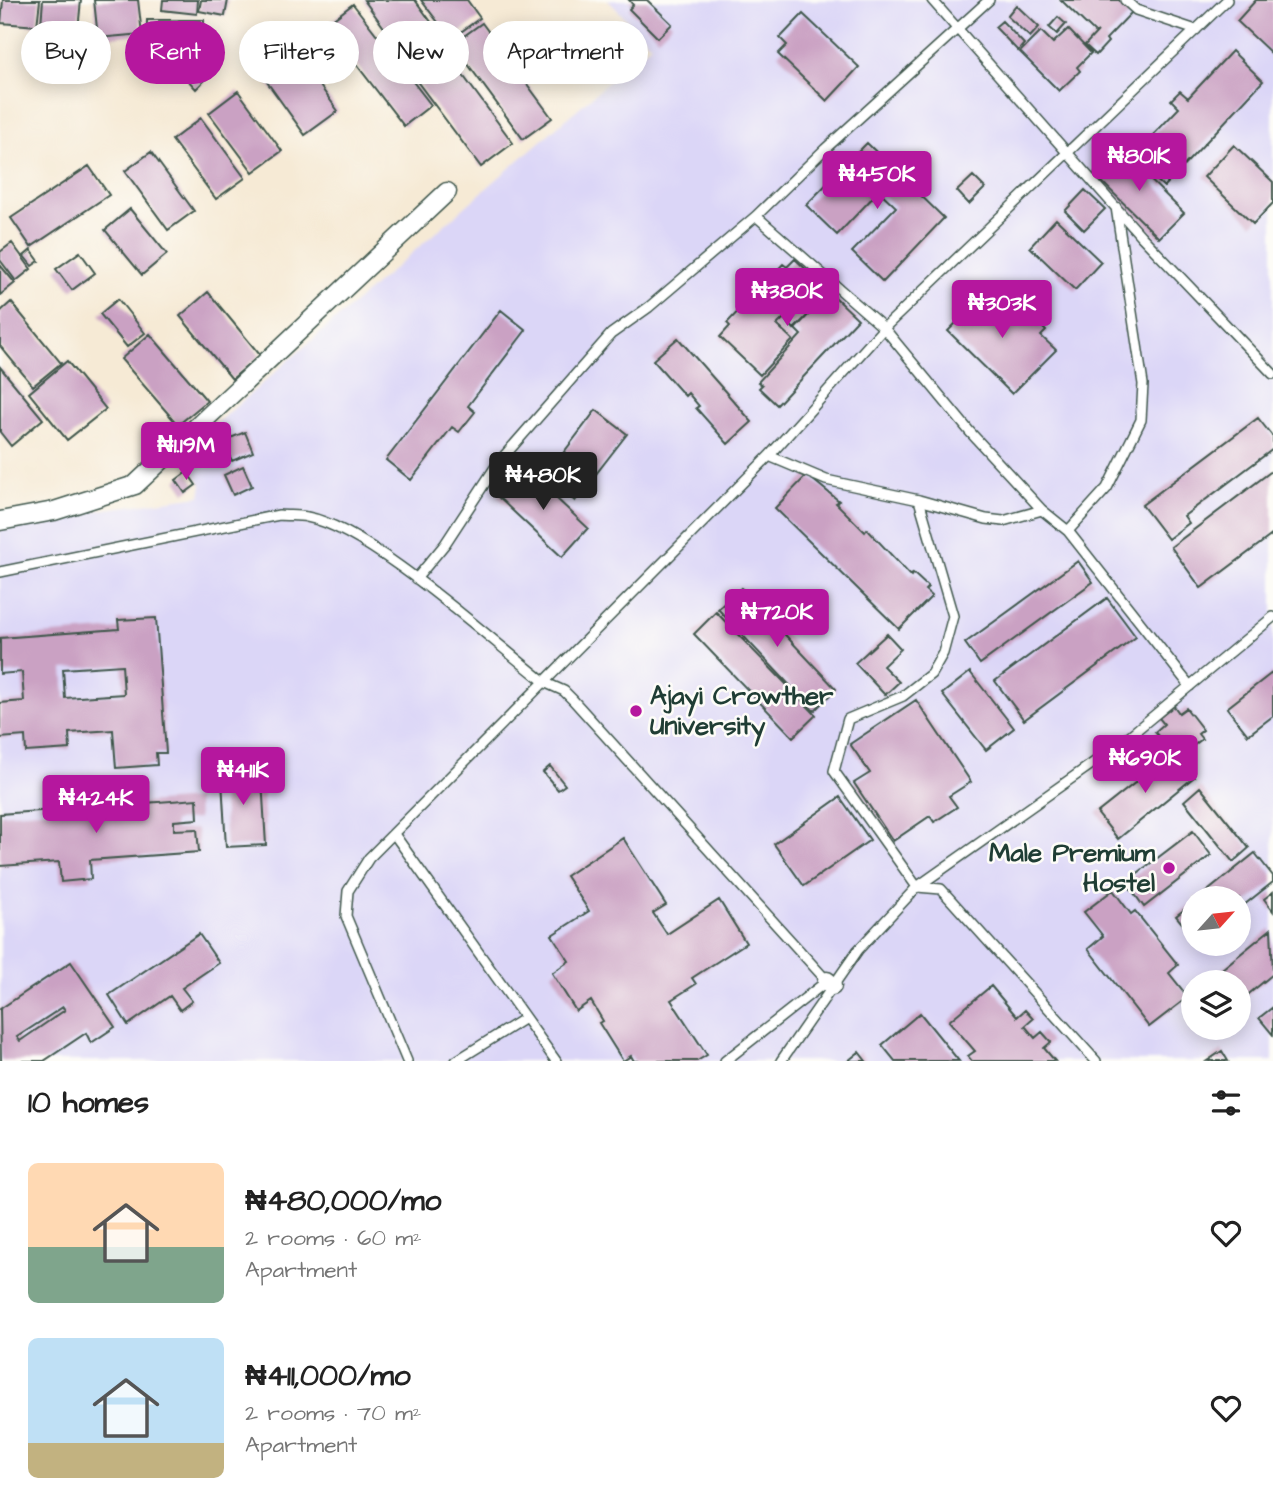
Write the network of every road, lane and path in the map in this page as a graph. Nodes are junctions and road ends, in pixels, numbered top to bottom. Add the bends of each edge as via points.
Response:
1 (932, 0) edge
2 (989, 0) edge
3 (1125, 0) edge
4 (1227, 0) edge
5 (957, 29) junction
6 (1196, 30) junction
7 (1070, 154) junction
8 (447, 192) dead end
9 (1116, 205) junction
10 (756, 216) junction
11 (884, 328) junction
12 (1273, 374) edge
13 (769, 456) junction
14 (919, 500) junction
15 (1042, 510) junction
16 (0, 521) edge
17 (1068, 531) junction
18 (0, 572) edge
19 (416, 579) junction
20 (1273, 617) edge
21 (545, 683) junction
22 (1190, 686) junction
23 (394, 834) junction
24 (917, 887) junction
25 (829, 983) junction
26 (525, 1018) junction
27 (407, 1061) edge
28 (456, 1061) edge
29 (556, 1061) edge
30 (725, 1061) edge
31 (781, 1061) edge
32 (1096, 1061) edge

1 - 5 lane
2 - 5 lane
3 - 6 lane via 1136,10
4 - 6 lane
5 - 7 lane
5 - 10 lane
6 - 7 lane
7 - 9 lane
7 - 11 lane
8 - 16 street via 135,485 54,511
9 - 12 lane
9 - 17 lane via 1143,384 1141,420 1107,488
10 - 11 lane
10 - 19 lane via 611,334 498,463
11 - 13 lane
11 - 15 lane
13 - 14 lane via 826,480
13 - 21 lane
14 - 15 lane via 1003,521
14 - 24 lane via 953,616 943,653 931,674 903,696 848,719 835,771
15 - 17 lane
17 - 22 lane
18 - 19 lane via 279,515 309,517 356,538
19 - 21 lane
20 - 22 lane
21 - 23 lane
21 - 25 lane via 573,700
22 - 24 lane via 1116,747
23 - 26 lane
23 - 27 lane via 369,858 348,891 346,916
24 - 25 lane
24 - 32 lane via 941,889
25 - 30 lane
25 - 31 lane
26 - 28 lane
26 - 29 lane

